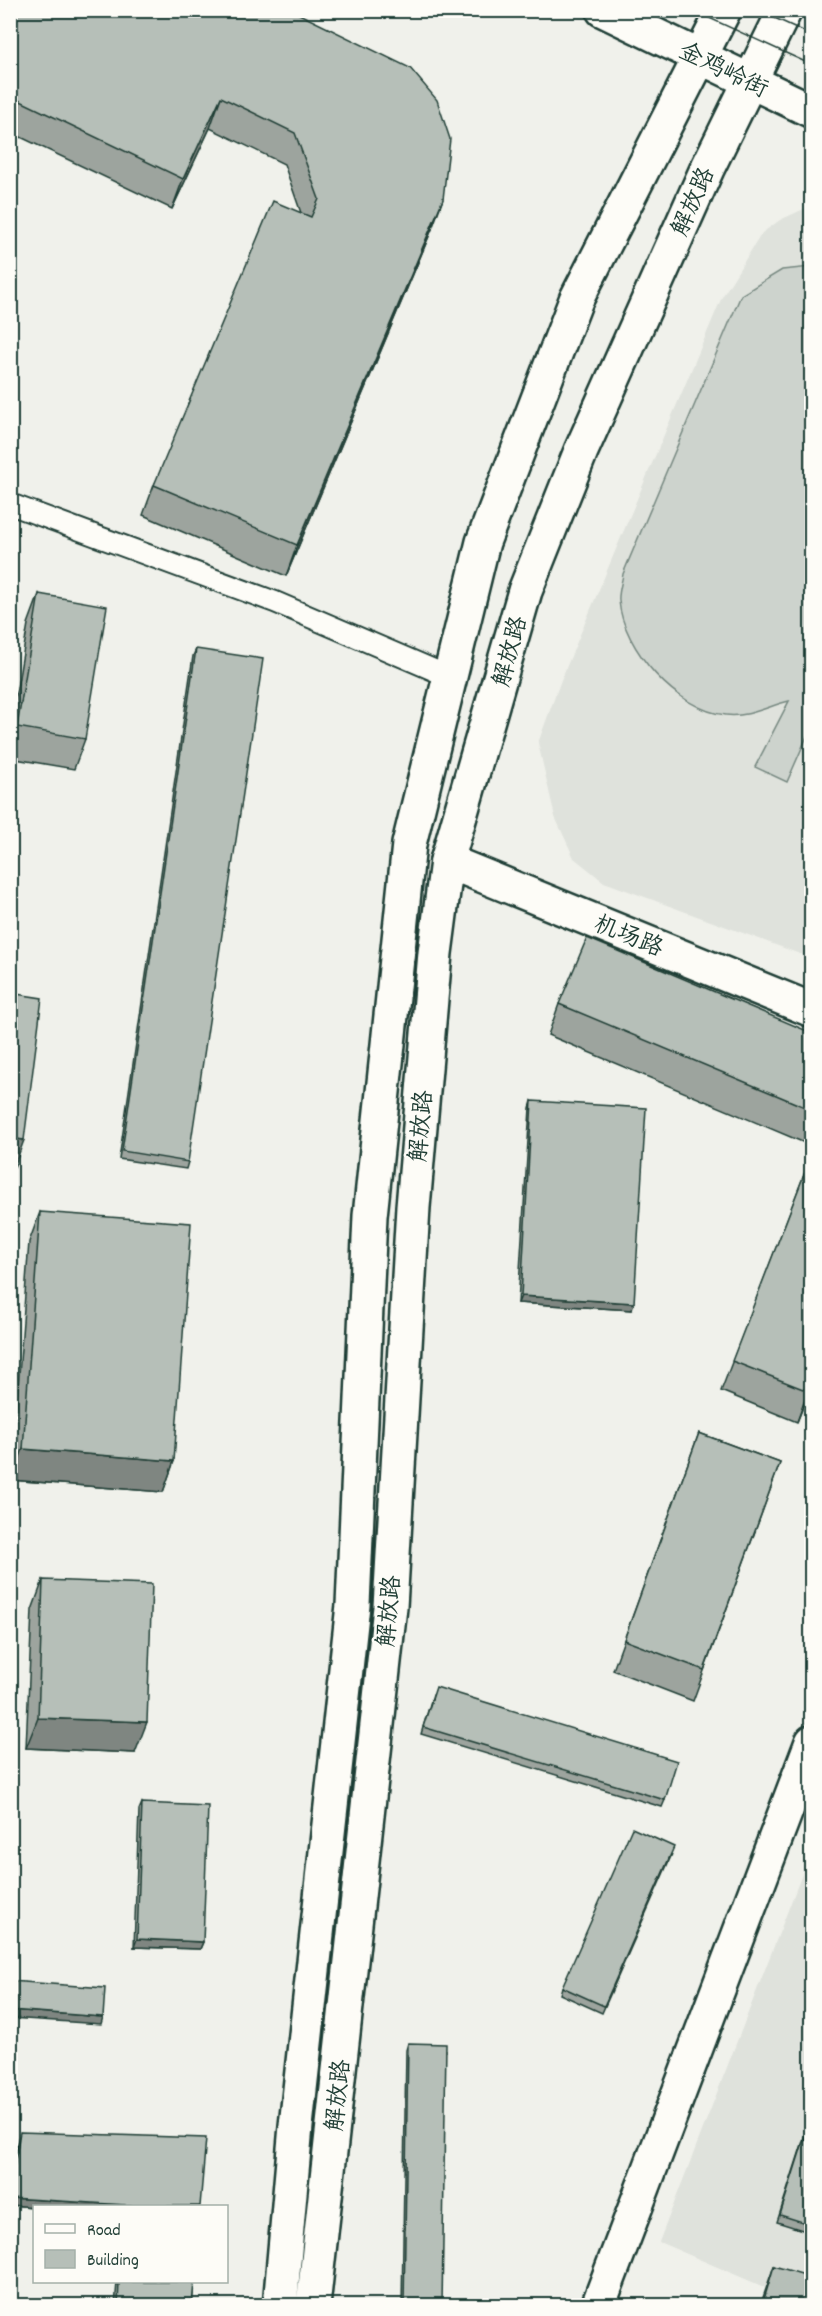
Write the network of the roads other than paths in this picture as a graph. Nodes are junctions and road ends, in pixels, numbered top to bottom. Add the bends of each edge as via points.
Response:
1 (603, 10) edge
2 (724, 10) edge
3 (785, 10) edge
4 (699, 57) junction
5 (749, 81) junction
6 (812, 111) edge
7 (10, 504) edge
8 (450, 677) junction
9 (447, 861) junction
10 (812, 1010) edge
11 (812, 1743) edge
12 (280, 2306) edge
13 (313, 2306) edge
14 (598, 2306) edge

1 - 4 main road, 金鸡岭街
2 - 4 main road, 解放路
3 - 5 main road, 解放路
4 - 5 main road, 金鸡岭街
4 - 8 main road, 解放路 via 576,300 483,542
5 - 6 main road, 金鸡岭街
5 - 9 main road, 解放路 via 580,451 525,591
7 - 8 lane via 276,602
8 - 12 main road, 解放路 via 409,844 369,1216 353,1605
9 - 10 main road, 机场路
9 - 13 main road, 解放路 via 413,1207 390,1607
11 - 14 main road

